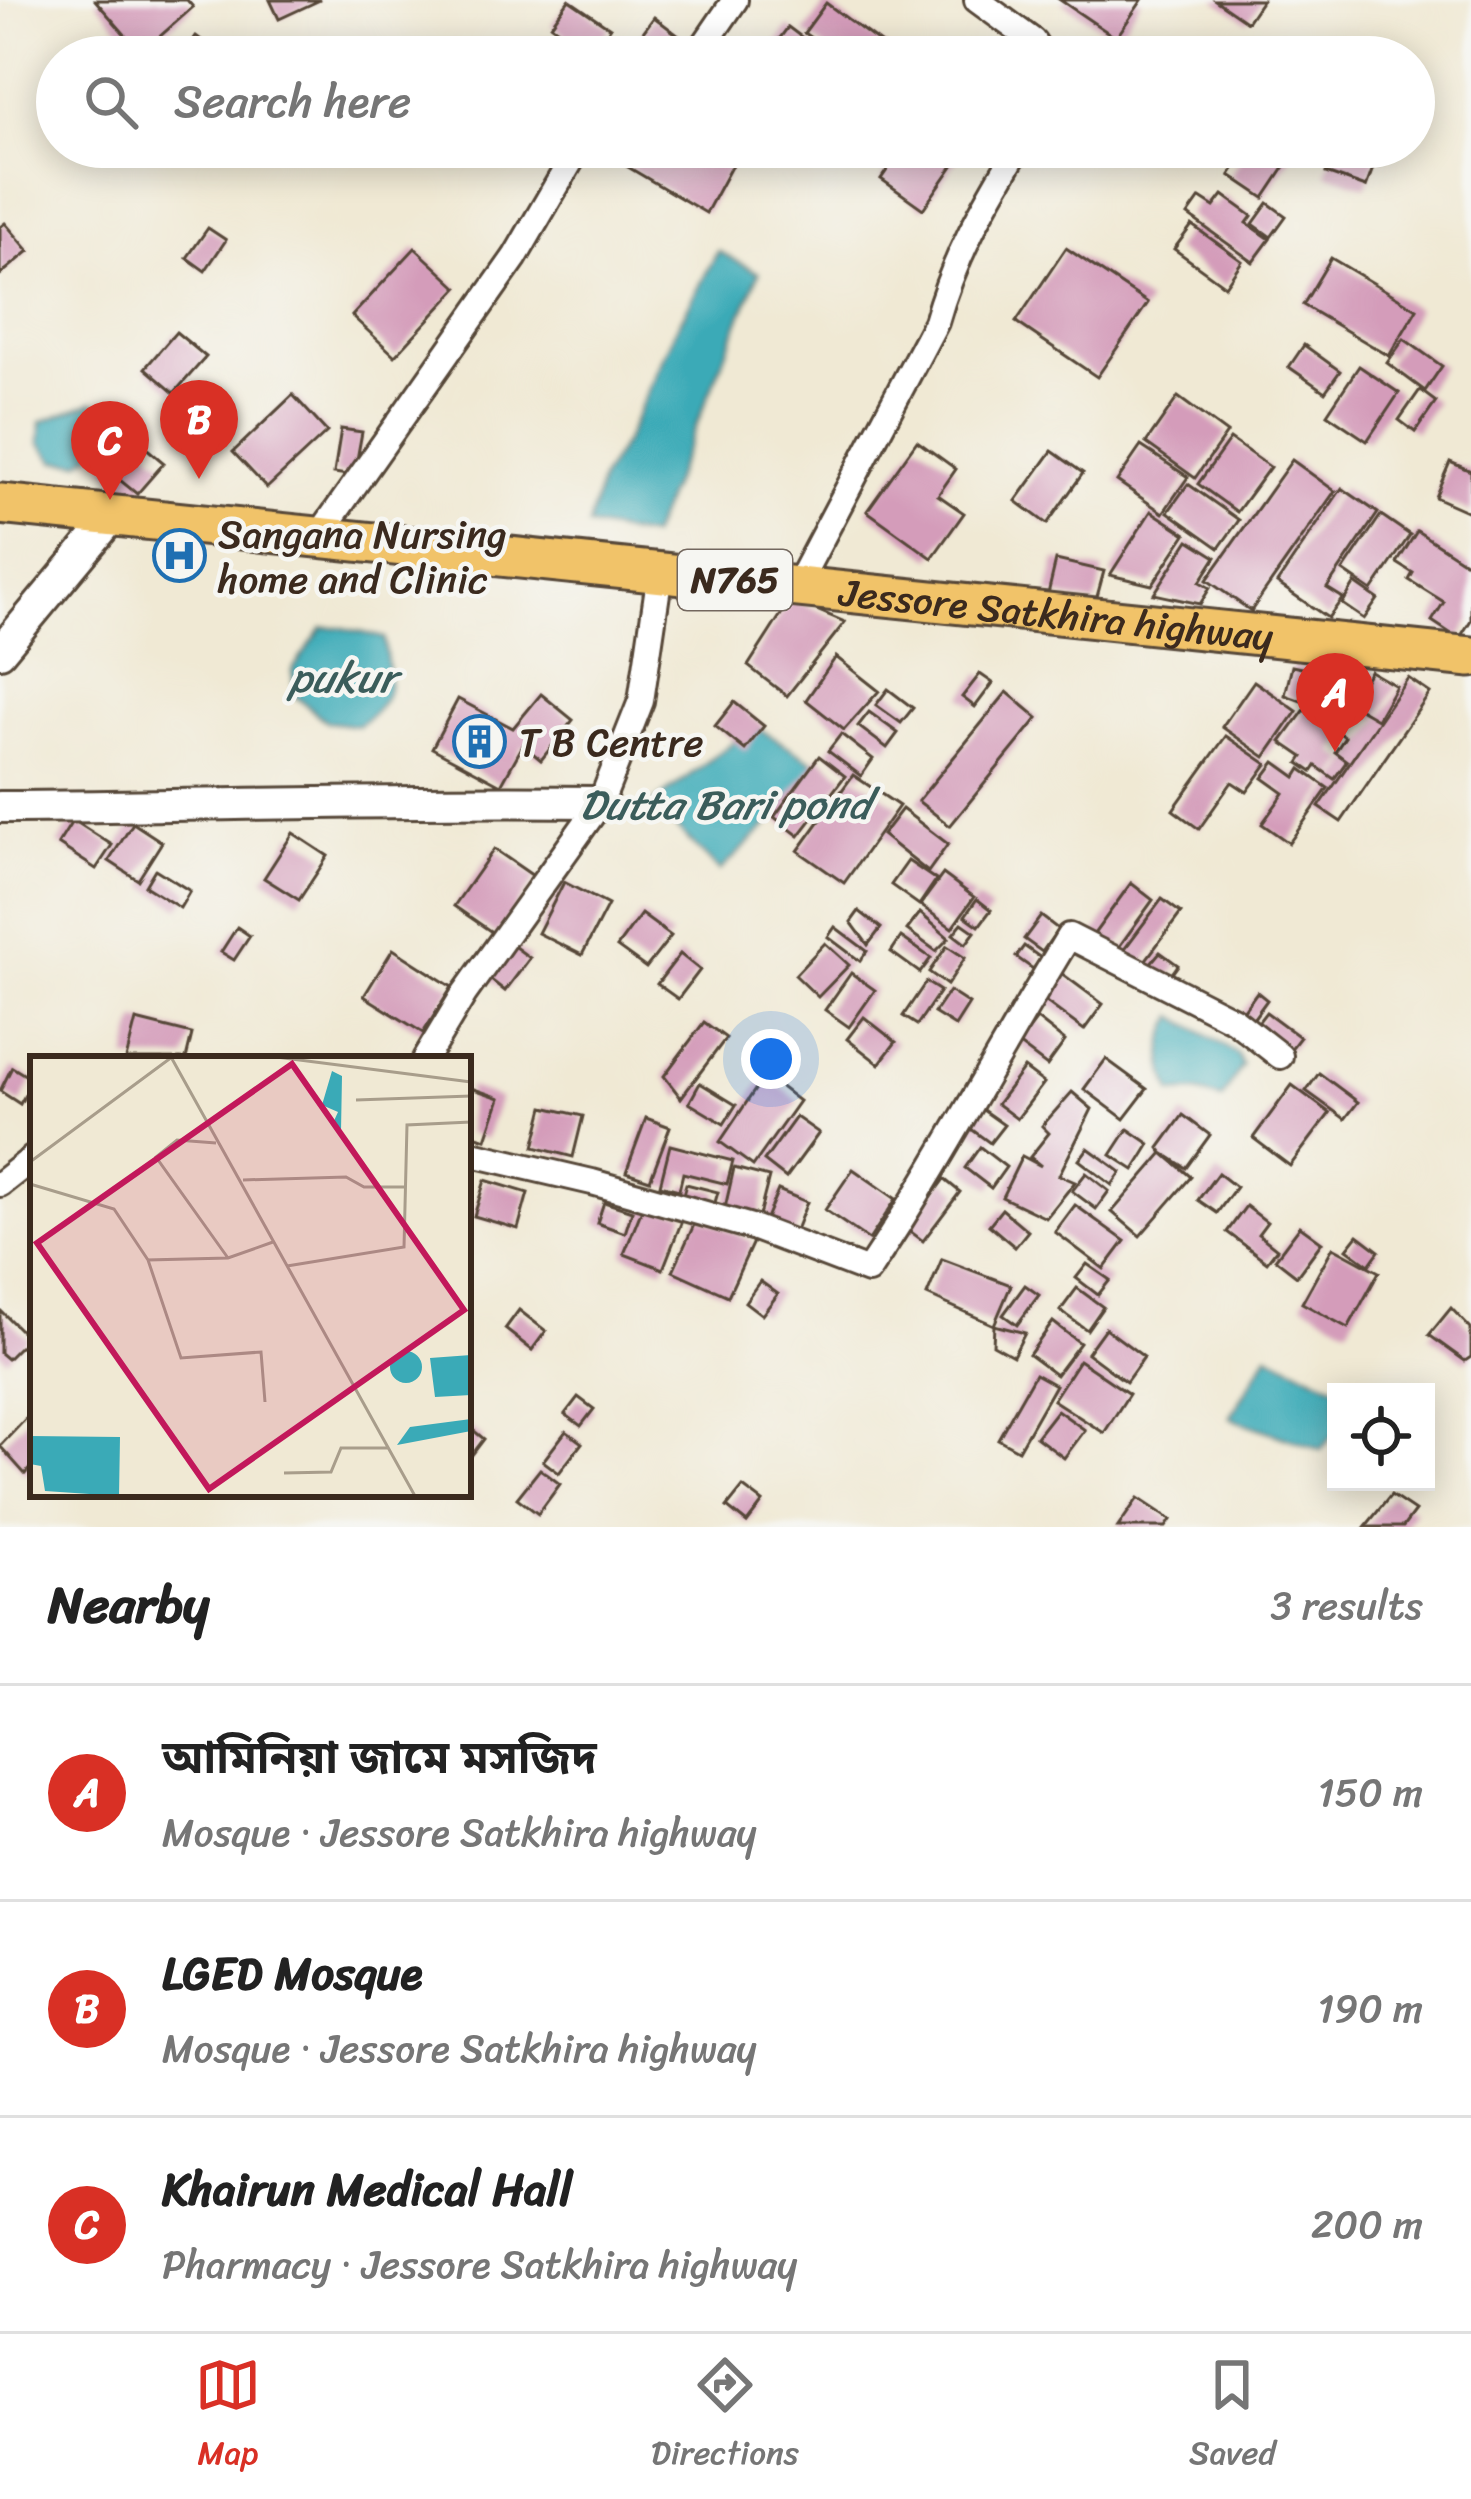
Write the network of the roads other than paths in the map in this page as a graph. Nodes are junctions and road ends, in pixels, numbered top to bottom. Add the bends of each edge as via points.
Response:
1 (735, 0) edge
2 (977, 0) edge
3 (710, 36) edge
4 (1028, 36) edge
5 (567, 168) edge
6 (1007, 168) edge
7 (0, 503) edge
8 (113, 516) junction
9 (318, 537) junction
10 (660, 573) junction
11 (796, 586) junction
12 (0, 652) edge
13 (1471, 657) edge
14 (601, 802) junction
15 (0, 807) edge
16 (427, 1056) edge
17 (1280, 1056) dead end
18 (471, 1154) edge
19 (30, 1160) edge
20 (0, 1184) edge

1 - 3 street
2 - 4 street
5 - 9 street via 515,257
6 - 11 street via 969,232 936,322
7 - 8 highway, Jessore Satkhira highway / N765
8 - 9 highway, Jessore Satkhira highway / N765
8 - 12 street
9 - 10 highway, Jessore Satkhira highway / N765
10 - 11 highway, Jessore Satkhira highway / N765
10 - 14 street via 641,701
11 - 13 highway, Jessore Satkhira highway / N765
14 - 15 street
14 - 16 street
17 - 18 street via 1234,1020 1069,936 868,1271 755,1228
19 - 20 street

